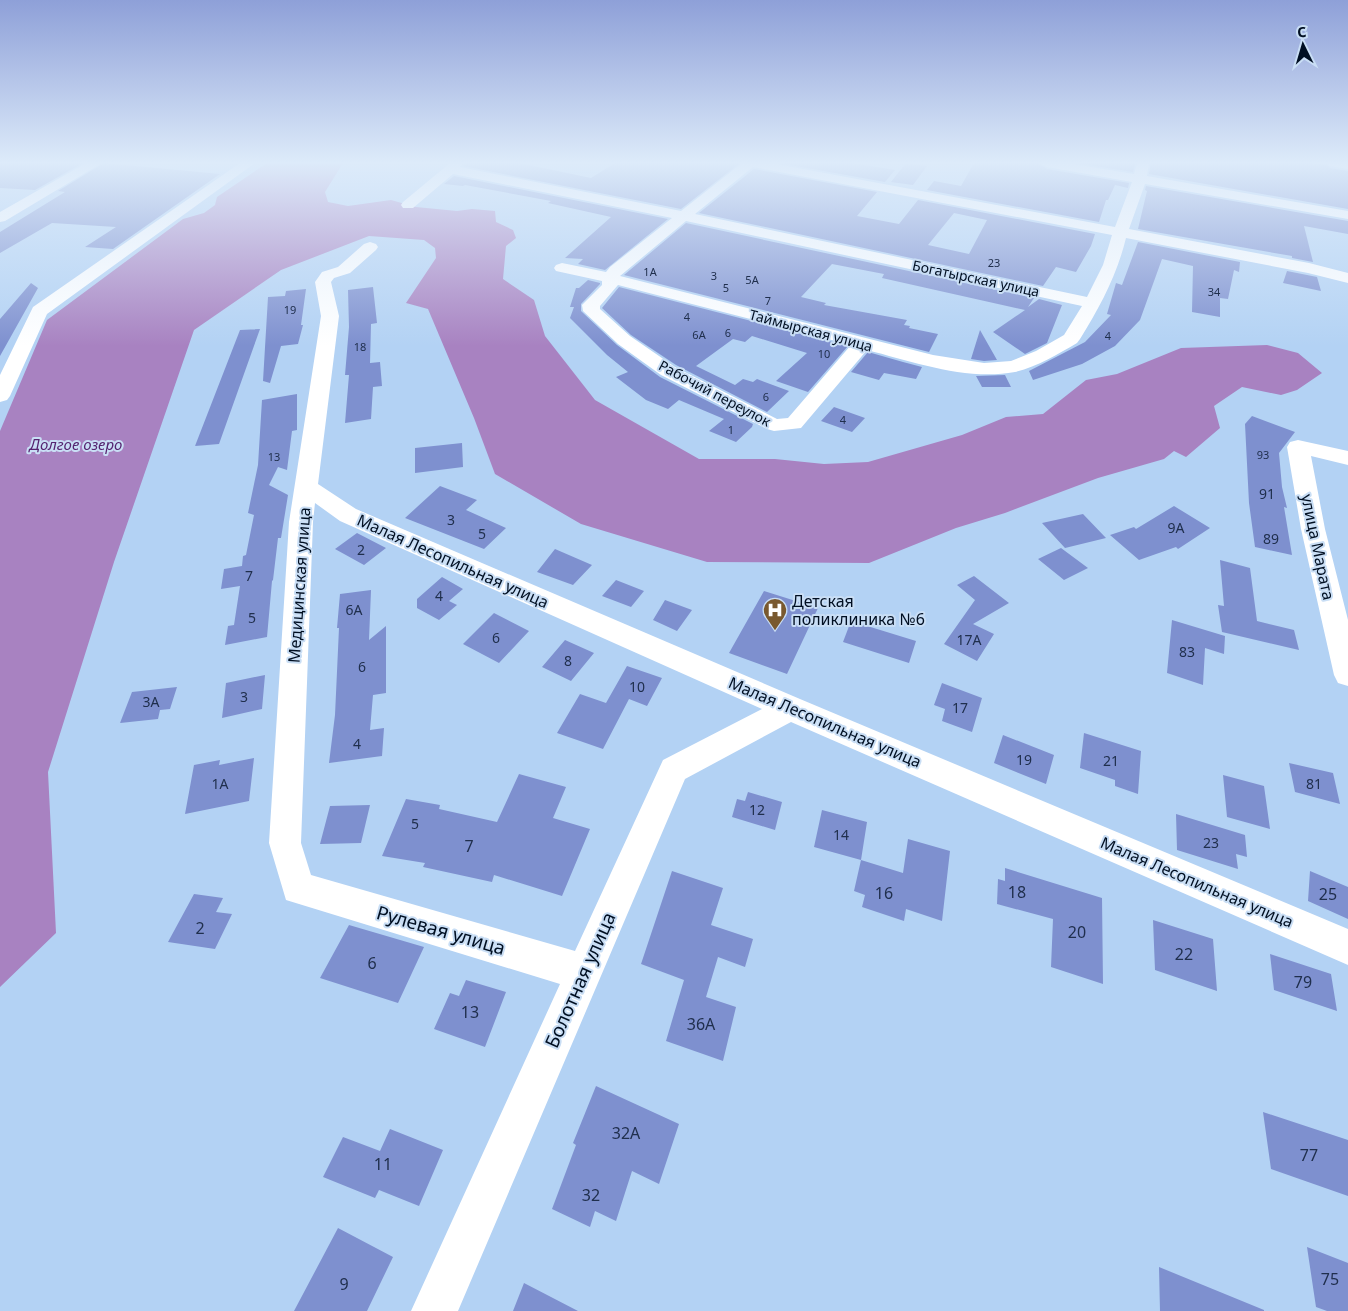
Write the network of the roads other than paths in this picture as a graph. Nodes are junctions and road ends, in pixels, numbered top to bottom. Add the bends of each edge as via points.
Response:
1 (162, 224) edge
2 (673, 224) edge
3 (721, 224) edge
4 (1074, 224) edge
5 (1123, 224) edge
6 (1120, 233) junction
7 (370, 247) dead end
8 (562, 268) dead end
9 (610, 278) junction
10 (1348, 278) edge
11 (1092, 303) junction
12 (862, 344) junction
13 (0, 396) edge
14 (1348, 458) edge
15 (306, 488) junction
16 (1348, 675) edge
17 (790, 708) junction
18 (298, 888) joint
19 (1348, 947) edge
20 (583, 972) junction
21 (434, 1311) edge

1 - 13 street via 39,311
2 - 9 street, Рабочий переулок
3 - 11 street, Богатырская улица
4 - 6 street
5 - 6 street, Таймырская улица
6 - 10 street
6 - 11 street, Таймырская улица via 1111,265
7 - 15 street, Медицинская улица via 344,270 328,275 323,282 330,316
8 - 9 street, Таймырская улица
9 - 12 street, Таймырская улица
9 - 12 street, Рабочий переулок via 610,286 592,305 592,311 668,371 774,425 794,424
11 - 12 street, Таймырская улица via 1070,339 1043,355 1014,366 984,369
14 - 16 street, улица Марата via 1298,447 1313,530
15 - 17 street, Малая Лесопильная улица via 348,515
15 - 18 street, Медицинская улица via 300,522 285,843
17 - 19 street, Малая Лесопильная улица
17 - 20 street, Болотная улица via 674,770
18 - 20 street, Рулевая улица
20 - 21 street, Болотная улица

